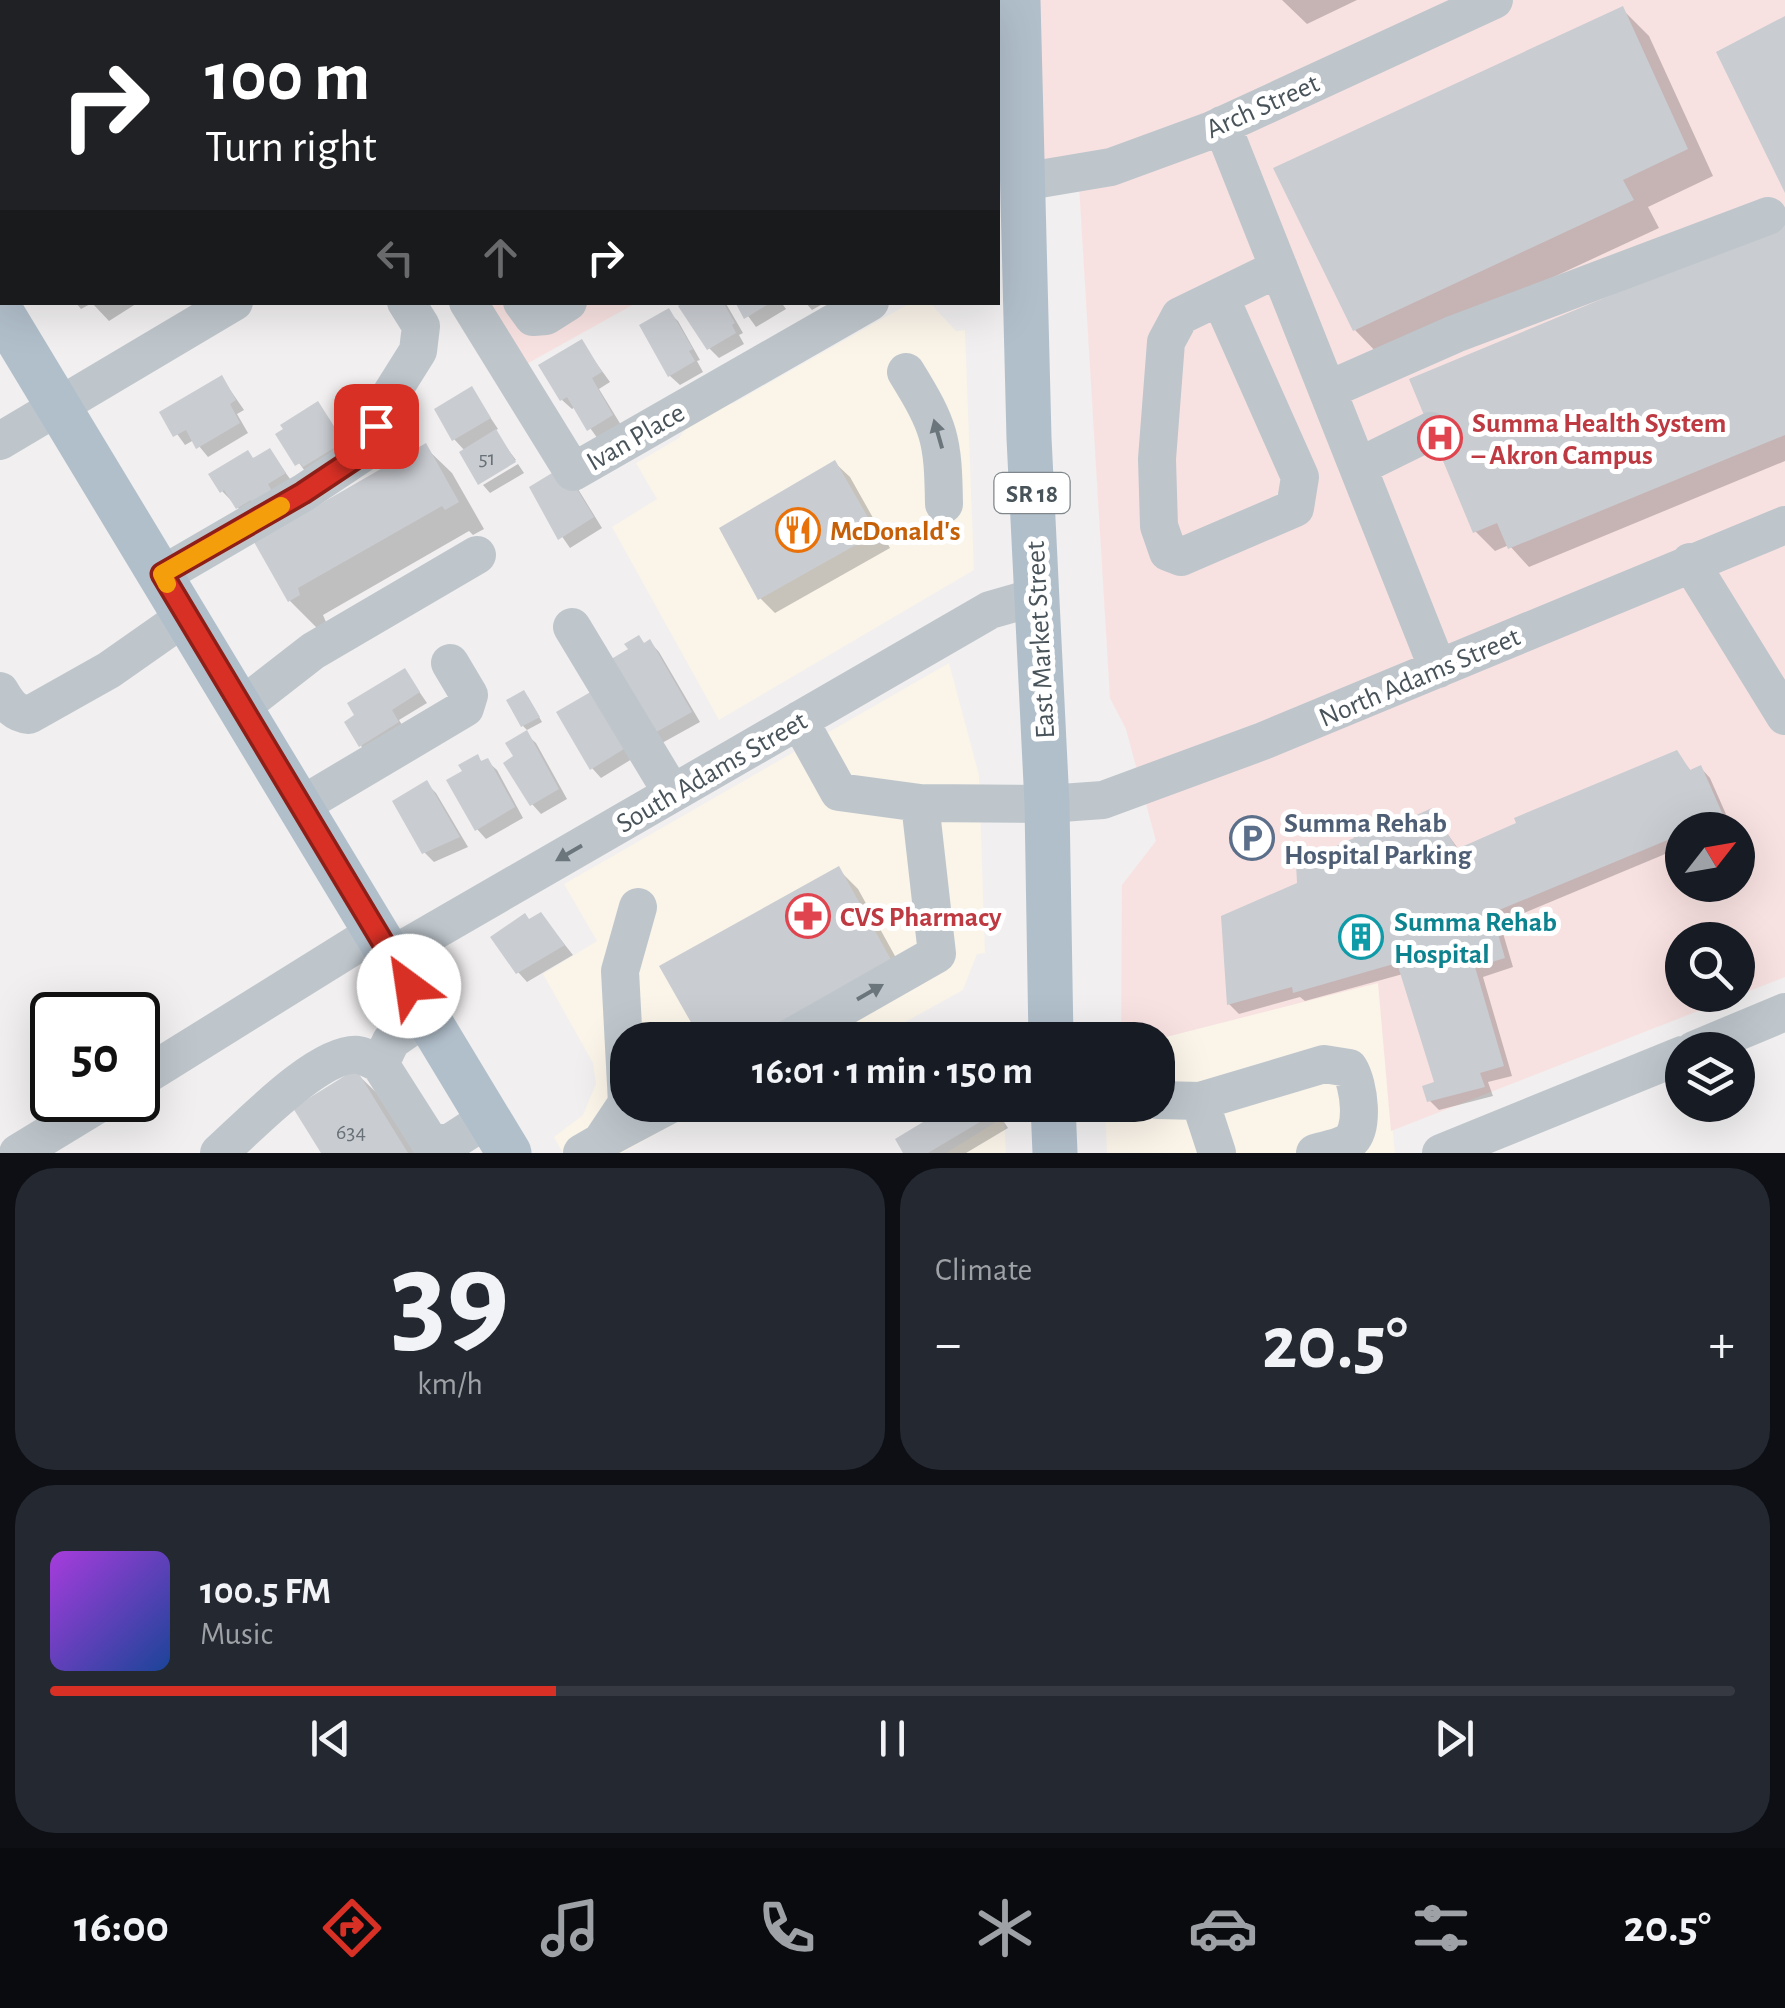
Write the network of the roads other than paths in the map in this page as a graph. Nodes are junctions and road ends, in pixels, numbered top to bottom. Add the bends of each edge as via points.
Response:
1 (1018, 0) edge
2 (1489, 1) edge
3 (1222, 125) junction
4 (1014, 209) edge
5 (1768, 216) dead end
6 (1279, 268) junction
7 (1220, 296) junction
8 (229, 305) edge
9 (408, 305) edge
10 (470, 305) edge
11 (524, 305) edge
12 (563, 305) edge
13 (865, 305) edge
14 (0, 310) edge
15 (906, 372) dead end
16 (1328, 390) junction
17 (59, 404) junction
18 (1431, 430) dead end
19 (0, 441) edge
20 (1358, 468) junction
21 (944, 504) dead end
22 (1785, 525) edge
23 (476, 555) dead end
24 (1690, 562) junction
25 (162, 574) junction
26 (1036, 597) junction
27 (186, 616) junction
28 (572, 626) dead end
29 (450, 663) dead end
30 (1438, 669) junction
31 (0, 691) edge
32 (241, 707) junction
33 (1785, 716) edge
34 (787, 727) junction
35 (672, 793) junction
36 (920, 803) junction
37 (1047, 804) junction
38 (300, 806) junction
39 (638, 907) dead end
40 (383, 944) junction
41 (1785, 1012) edge
42 (427, 1016) junction
43 (818, 1022) edge
44 (1051, 1022) edge
45 (1737, 1032) edge
46 (1665, 1061) edge
47 (380, 1064) junction
48 (160, 1067) edge
49 (1175, 1100) edge
50 (1200, 1101) junction
51 (69, 1122) edge
52 (638, 1122) edge
53 (1054, 1122) edge
54 (499, 1136) edge
55 (591, 1148) edge
56 (18, 1153) edge
57 (219, 1153) edge
58 (1055, 1153) edge
59 (1218, 1153) edge
60 (1315, 1153) edge
61 (1441, 1153) edge

1 - 4 main road, East Market Street / SR 18
2 - 3 street, Arch Street
3 - 4 street, Arch Street
3 - 6 street
4 - 26 main road, East Market Street / SR 18
5 - 16 street via 1455,334
6 - 7 street
6 - 16 street
7 - 7 street via 1180,316 1166,342 1158,526 1168,552 1181,557 1295,508 1300,494 1300,477
8 - 17 street
9 - 25 street via 421,326 418,351 363,453
10 - 13 street, Ivan Place via 572,472
11 - 12 street via 533,317
14 - 17 main road
21 -> 15 street via 944,452 934,419
16 - 20 street
17 - 19 street
17 - 25 main road
18 - 20 street
20 - 30 street
22 - 24 street, North Adams Street
23 - 32 street via 313,651
24 - 30 street, North Adams Street
24 - 33 street
25 - 27 main road
26 - 34 street, South Adams Street via 990,610
26 - 37 main road, East Market Street / SR 18
27 - 31 street via 29,715
27 - 32 main road
28 - 35 street
29 - 38 street via 470,695 465,708
30 - 37 street, North Adams Street via 1103,800
32 - 38 main road
34 - 35 street, South Adams Street
34 - 36 street, North Adams Street via 839,792
35 -> 40 street, South Adams Street
36 - 37 street, North Adams Street
43 -> 36 street via 937,954
37 - 44 main road, East Market Street / SR 18
38 - 40 main road
39 - 55 street via 620,972 627,1103
40 - 42 main road
40 - 48 street, South Adams Street via 314,974
41 - 45 street
42 - 47 street via 391,1041
42 - 54 main road
46 - 61 street
47 - 54 street via 429,1141
47 - 57 street via 357,1055 330,1061
49 - 50 street
50 - 59 street
50 - 60 street via 1324,1064 1349,1068 1356,1079 1357,1131 1349,1142
51 - 56 street
52 - 55 street
53 - 58 main road

